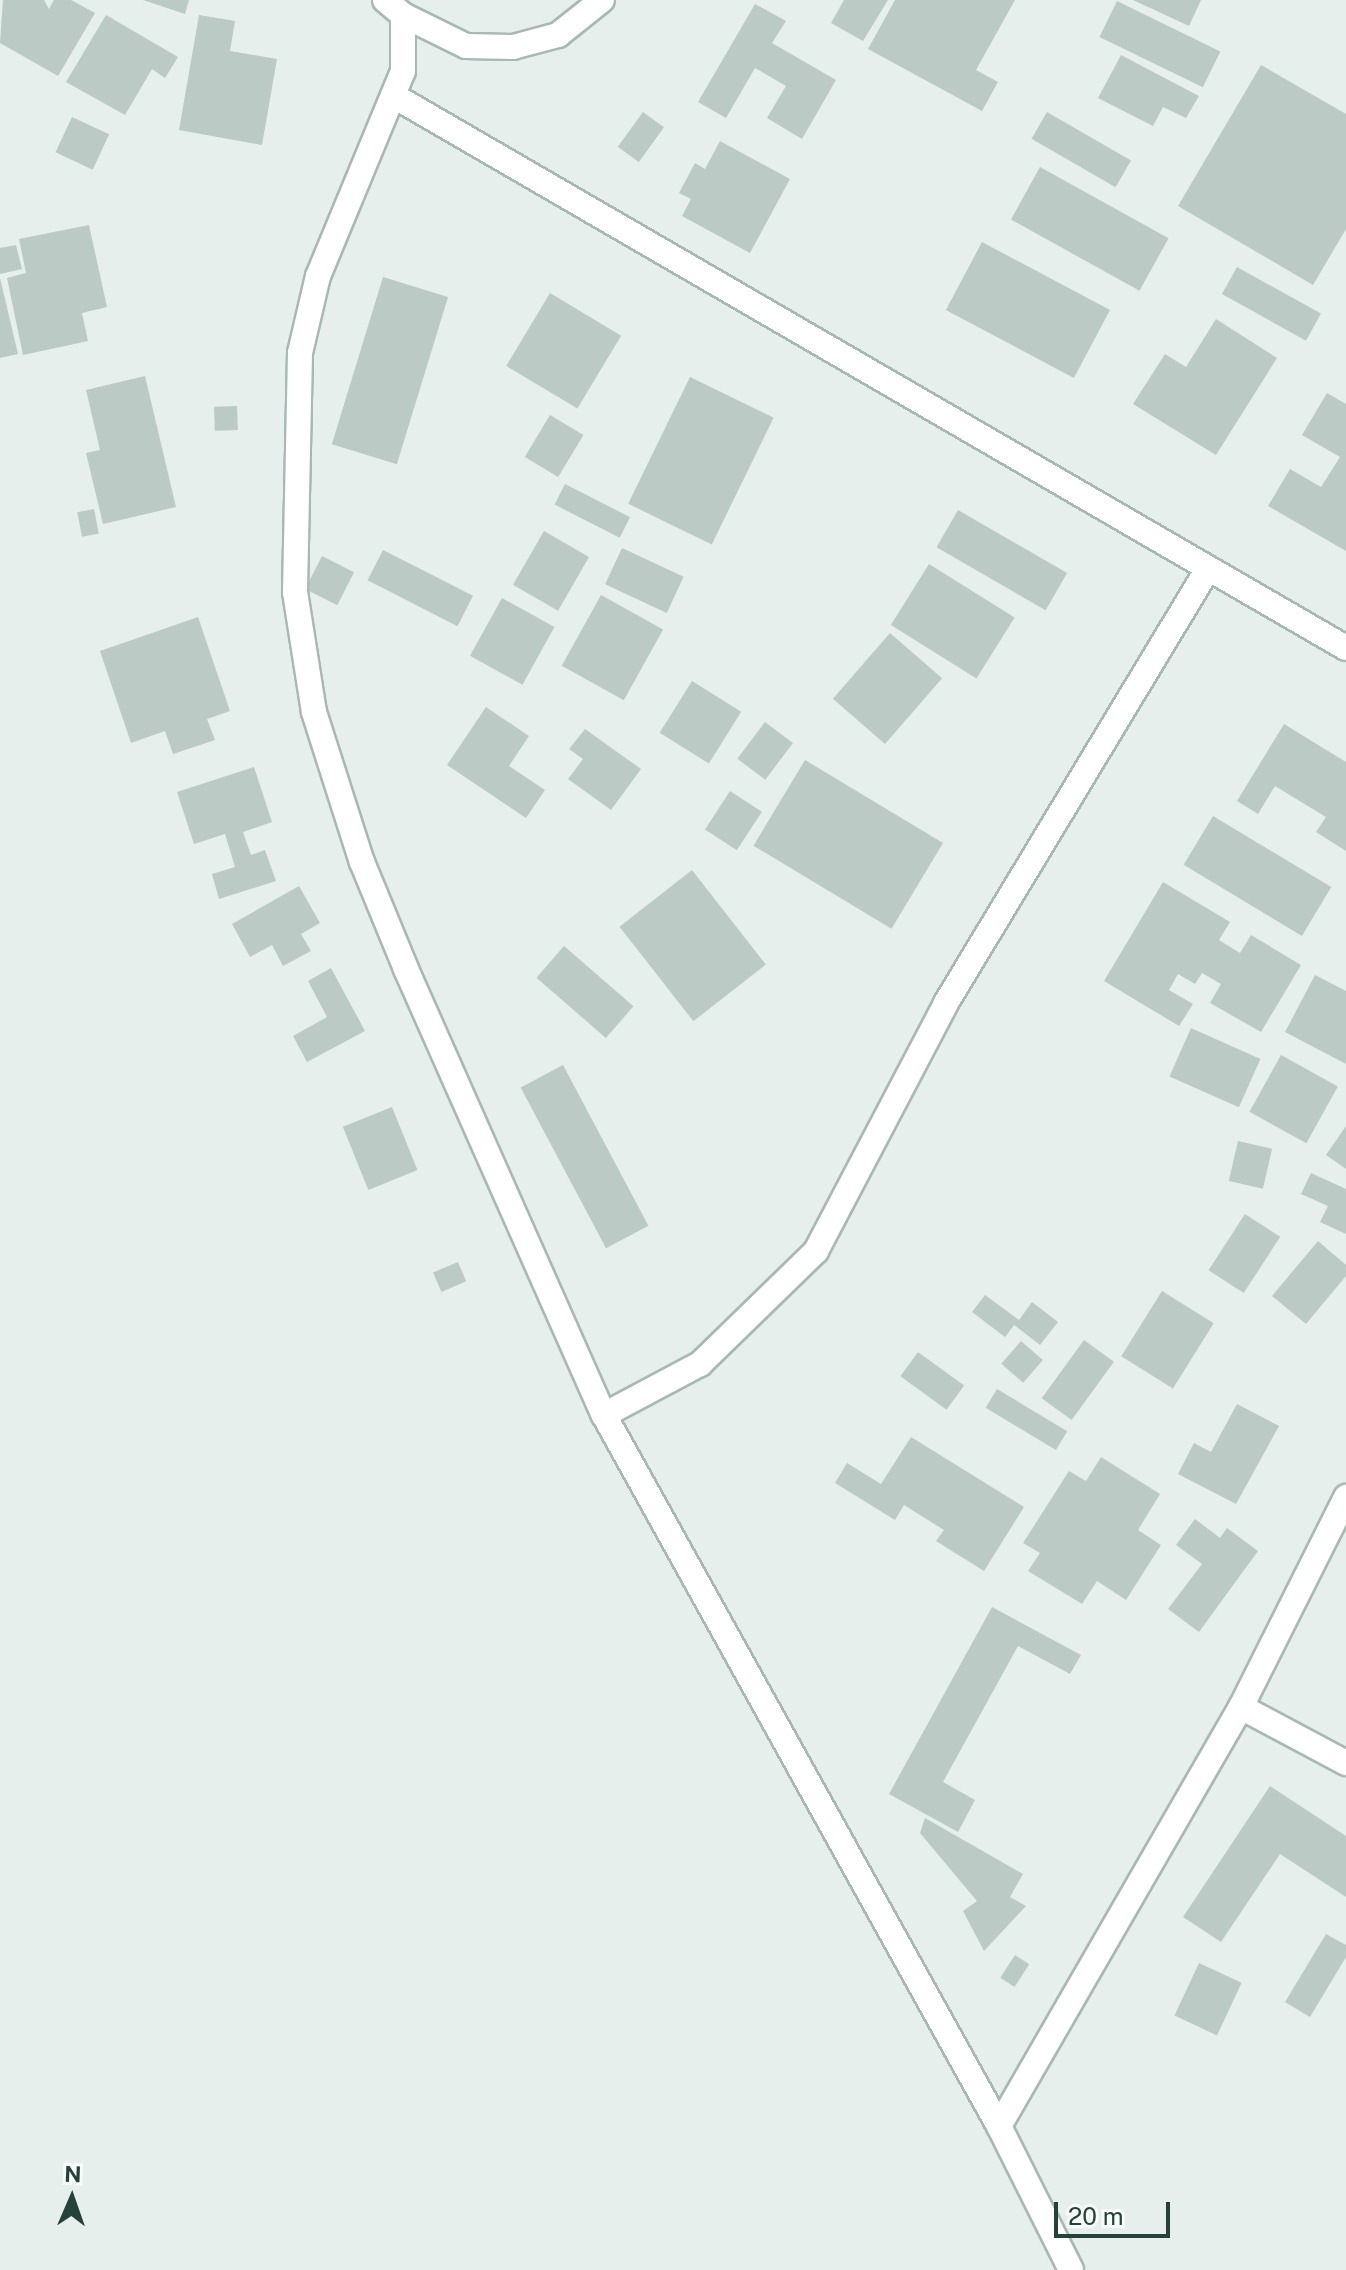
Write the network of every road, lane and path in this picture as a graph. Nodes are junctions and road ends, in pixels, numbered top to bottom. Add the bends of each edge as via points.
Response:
1 (602, 0) edge
2 (394, 8) edge
3 (394, 96) junction
4 (1206, 572) junction
5 (1346, 648) edge
6 (604, 1415) junction
7 (1346, 1497) edge
8 (1241, 1707) junction
9 (1346, 1763) edge
10 (999, 2126) junction
11 (1071, 2270) edge

1 - 2 street via 558,35 513,47 466,46
2 - 3 street via 407,45
3 - 4 street
3 - 6 street via 318,276 300,353 295,592 314,712 362,862 406,969
4 - 5 street
4 - 6 street via 946,1003 816,1251 700,1364
6 - 10 street
7 - 8 street
8 - 9 street
8 - 10 street
10 - 11 street

